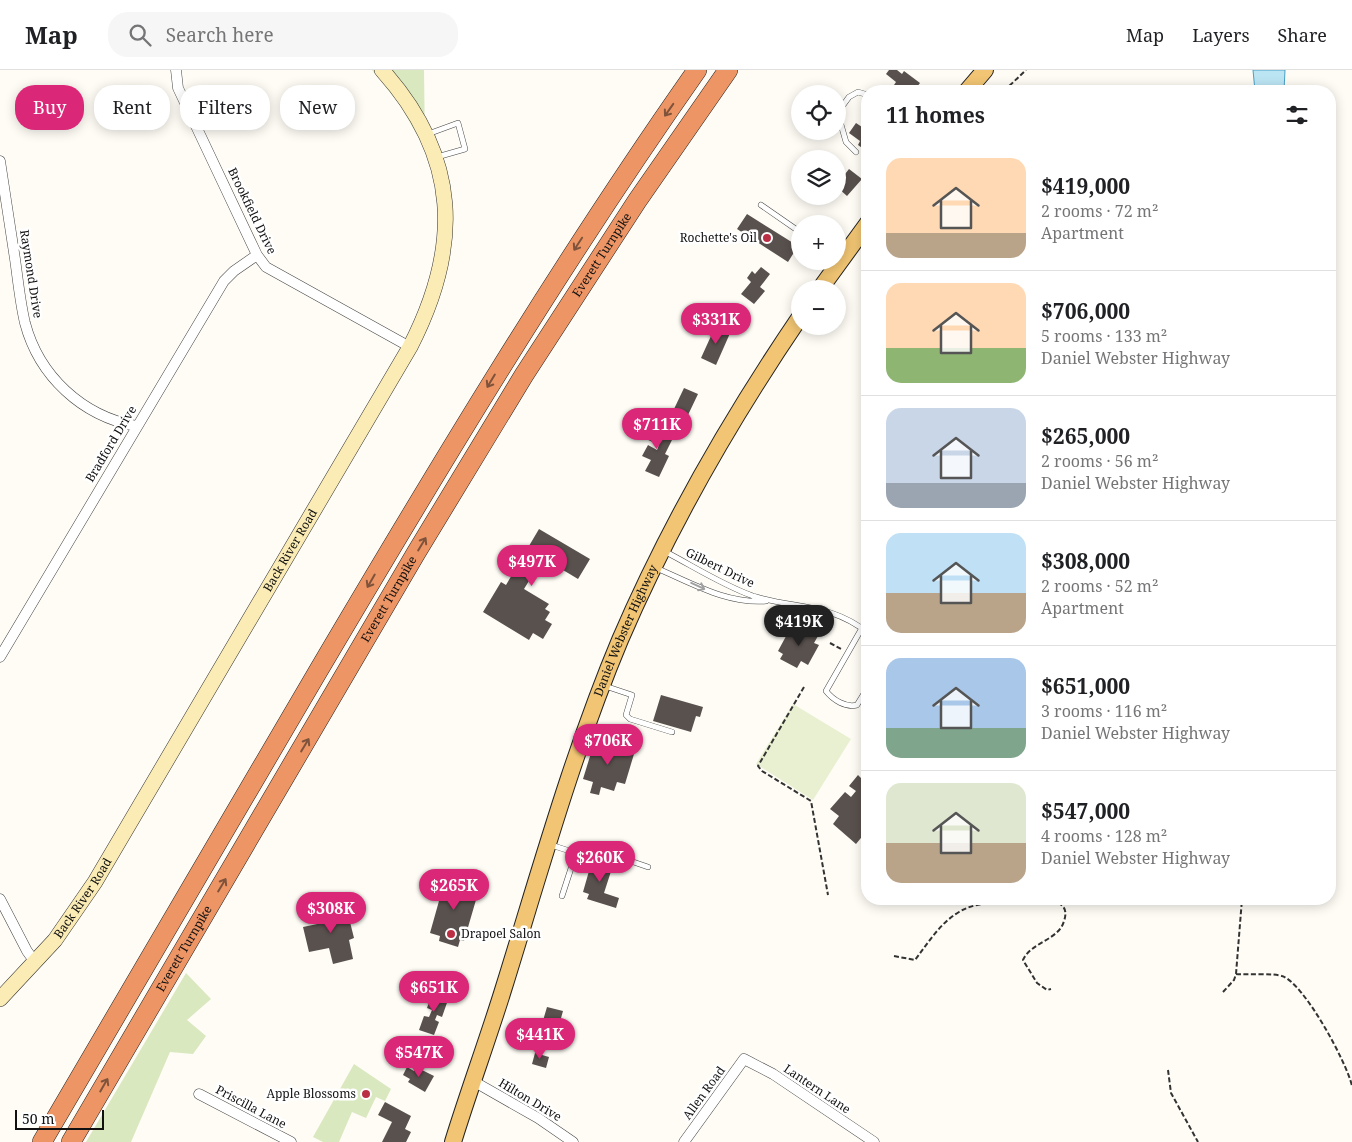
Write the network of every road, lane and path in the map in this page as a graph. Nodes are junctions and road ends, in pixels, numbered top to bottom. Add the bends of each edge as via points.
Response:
1 (176, 70) edge
2 (382, 70) edge
3 (697, 70) edge
4 (728, 70) edge
5 (985, 70) edge
6 (1026, 70) edge
7 (972, 85) edge
8 (1010, 85) edge
9 (861, 93) edge
10 (846, 101) edge
11 (428, 134) junction
12 (845, 140) edge
13 (856, 152) dead end
14 (436, 157) junction
15 (0, 161) edge
16 (3, 205) edge
17 (761, 205) dead end
18 (791, 226) edge
19 (861, 231) edge
20 (846, 250) edge
21 (257, 255) junction
22 (791, 330) edge
23 (410, 347) junction
24 (136, 426) junction
25 (662, 550) junction
26 (654, 567) junction
27 (772, 601) junction
28 (861, 627) edge
29 (861, 630) edge
30 (830, 642) dead end
31 (842, 650) dead end
32 (0, 657) edge
33 (602, 685) junction
34 (804, 687) dead end
35 (861, 698) edge
36 (672, 732) dead end
37 (548, 844) junction
38 (576, 853) junction
39 (648, 867) dead end
40 (562, 896) dead end
41 (828, 896) dead end
42 (0, 899) edge
43 (975, 905) edge
44 (1060, 905) edge
45 (1242, 905) edge
46 (894, 956) dead end
47 (35, 962) junction
48 (1236, 974) junction
49 (1051, 989) dead end
50 (1223, 992) dead end
51 (0, 999) edge
52 (744, 1059) joint
53 (1168, 1070) dead end
54 (473, 1081) junction
55 (1352, 1086) edge
56 (199, 1094) dead end
57 (42, 1142) edge
58 (71, 1142) edge
59 (291, 1142) edge
60 (453, 1142) edge
61 (573, 1142) edge
62 (684, 1142) edge
63 (874, 1142) edge
64 (1198, 1142) edge

1 - 21 street, Brookfield Drive via 178,88
2 - 11 street, Back River Road via 413,108
3 -> 57 highway, Everett Turnpike via 619,181 506,356
58 -> 4 highway, Everett Turnpike via 524,375 637,201
5 - 7 main road
6 - 8 path
9 - 10 lane
11 - 14 street, Back River Road
11 - 14 lane via 458,123 465,149
12 - 13 lane
14 - 23 street, Back River Road via 444,202 442,257 429,305
15 - 16 street, Raymond Drive
16 - 24 street, Raymond Drive via 26,324 42,362 58,384 90,410 115,422
17 - 18 lane
19 - 20 main road
21 - 23 street, Brookfield Drive via 270,271
21 - 24 street, Bradford Drive via 224,281
22 - 25 main road, Daniel Webster Highway via 720,440
23 - 47 street, Back River Road via 95,882 65,927
24 - 32 street, Bradford Drive
25 - 26 main road, Daniel Webster Highway
25 - 27 lane, Gilbert Drive via 735,588
26 -> 27 lane, Gilbert Drive via 733,599
26 - 33 main road, Daniel Webster Highway
27 - 28 lane, Gilbert Drive via 821,608
29 - 35 lane via 826,691 850,707 857,705
30 - 31 path
33 - 36 lane via 632,695 626,715 630,719
33 - 37 main road, Daniel Webster Highway
34 - 41 path via 758,766 762,772 810,801
37 - 38 lane
37 - 54 main road, Daniel Webster Highway
38 - 39 lane via 587,846
38 - 40 lane
42 - 47 street
43 - 46 path via 951,918 915,960
44 - 49 path via 1065,914 1064,921 1023,960 1040,987
45 - 48 path
47 - 51 street, Back River Road
48 - 50 path
48 - 55 path via 1280,975 1293,983 1344,1060
52 - 62 street, Allen Road
52 - 63 street, Lantern Lane via 773,1074
53 - 64 path via 1171,1093
54 - 60 main road, Daniel Webster Highway
54 - 61 street, Hilton Drive
56 - 59 street, Priscilla Lane

